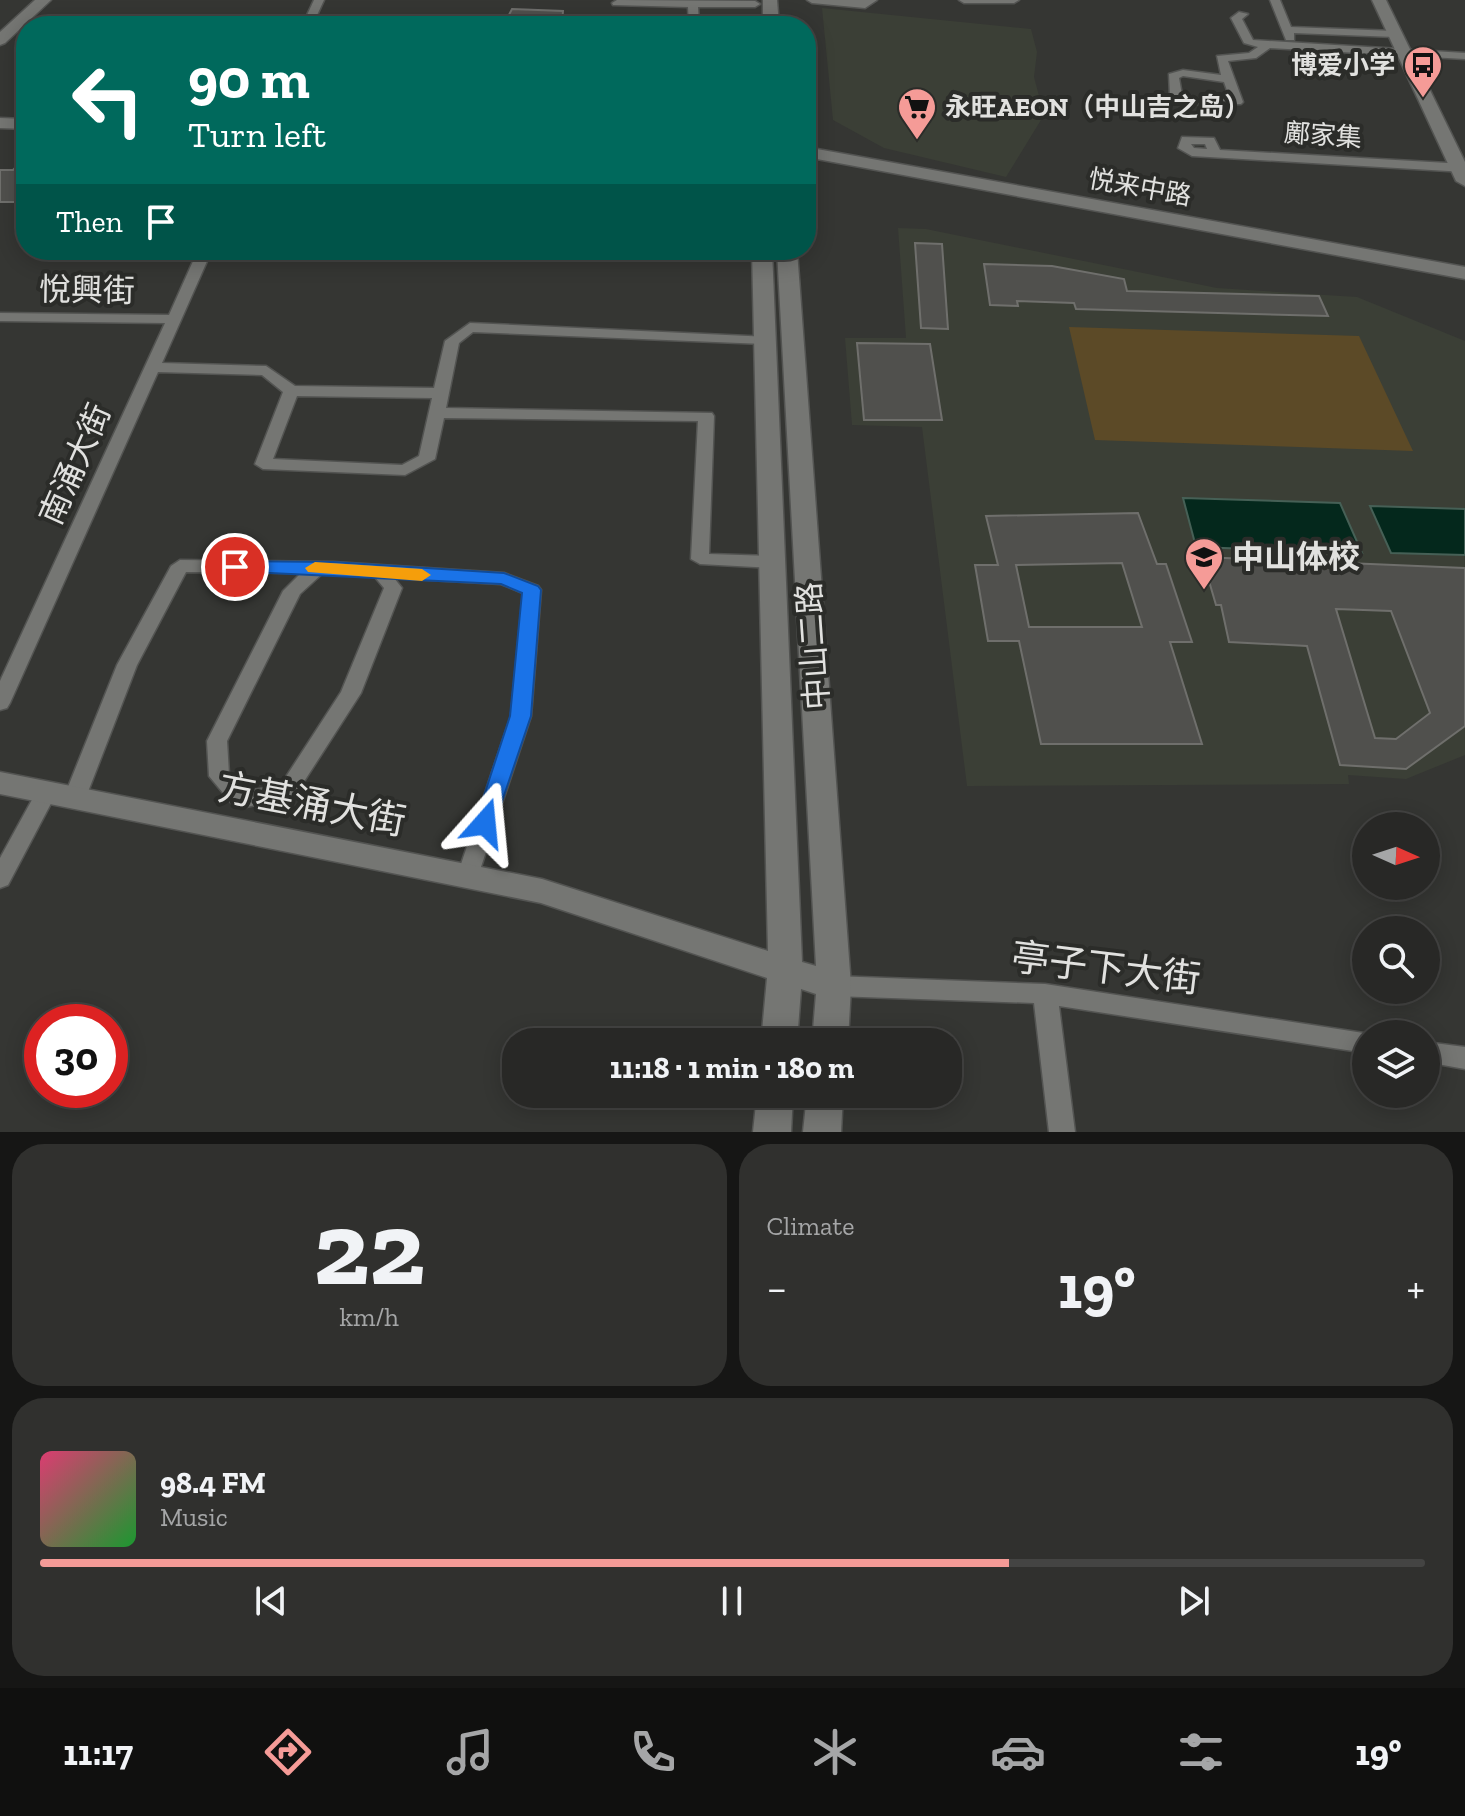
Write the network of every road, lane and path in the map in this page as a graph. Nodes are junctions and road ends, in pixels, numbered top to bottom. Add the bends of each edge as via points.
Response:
1 (27, 0) edge
2 (44, 0) edge
3 (812, 0) edge
4 (872, 0) edge
5 (964, 0) edge
6 (1014, 0) edge
7 (1275, 0) edge
8 (1379, 0) edge
9 (760, 1) edge
10 (693, 2) edge
11 (617, 3) dead end
12 (1243, 14) dead end
13 (26, 16) edge
14 (0, 24) edge
15 (16, 25) edge
16 (1286, 30) junction
17 (1395, 34) junction
18 (0, 40) edge
19 (1268, 45) junction
20 (1295, 48) junction
21 (1404, 52) junction
22 (1465, 56) edge
23 (1229, 79) junction
24 (1184, 148) dead end
25 (816, 157) edge
26 (1463, 172) edge
27 (201, 260) edge
28 (762, 260) edge
29 (788, 260) edge
30 (1465, 275) edge
31 (0, 317) edge
32 (174, 319) junction
33 (765, 340) junction
34 (152, 367) junction
35 (291, 391) junction
36 (441, 393) junction
37 (436, 413) junction
38 (772, 562) junction
39 (318, 568) junction
40 (381, 573) junction
41 (0, 703) edge
42 (0, 783) edge
43 (60, 795) junction
44 (241, 800) junction
45 (226, 828) junction
46 (468, 876) junction
47 (0, 879) edge
48 (785, 970) junction
49 (834, 986) junction
50 (1045, 994) junction
51 (780, 1028) edge
52 (831, 1028) edge
53 (1352, 1041) edge
54 (1440, 1054) edge
55 (1465, 1058) edge
56 (774, 1108) edge
57 (824, 1108) edge
58 (772, 1132) edge
59 (822, 1132) edge
60 (1062, 1132) edge

1 - 14 main road
2 - 13 main road
3 - 4 street via 865,5
5 - 6 street
7 - 16 street
8 - 17 main road
9 - 10 street
10 - 11 street
12 - 19 street via 1236,18 1249,43
15 - 18 main road
16 - 17 street
16 - 20 street
17 - 21 main road
19 - 20 street
19 - 23 street via 1252,56 1221,58
20 - 21 street
21 - 22 street
21 - 26 main road
23 - 23 street via 1237,102 1184,102 1176,96 1173,76
24 - 26 street, 鄺家集
25 - 30 main road, 悦来中路
27 - 32 street, 南涌大街
28 - 33 main road, 中山二路
29 - 49 main road, 中山二路
31 - 32 street, 悅興街
32 - 34 street, 南涌大街
33 - 36 street via 470,327 452,341
33 - 38 main road, 中山二路
34 - 35 street via 266,371
34 - 41 street, 南涌大街
35 - 36 street
35 - 37 street via 263,464 405,470 427,459
36 - 37 street
37 - 38 street via 706,416 700,559
38 - 48 main road, 中山二路
39 - 40 street
39 - 43 street via 180,566
39 - 44 street via 292,591 217,741 219,776
40 - 44 street via 393,588 351,693 287,792
40 - 46 street via 504,579 532,590 521,716
42 - 43 main road, 方基涌大街
43 - 45 main road, 方基涌大街
43 - 47 street
44 - 45 street
45 - 46 main road, 方基涌大街
46 - 48 main road, 方基涌大街 via 542,891
48 - 49 main road, 方基涌大街
48 - 51 main road, 中山二路
49 - 50 street, 亭子下大街
49 - 52 main road, 中山二路
50 - 53 street, 亭子下大街
50 - 60 street
54 - 55 street
56 - 58 main road
57 - 59 main road

